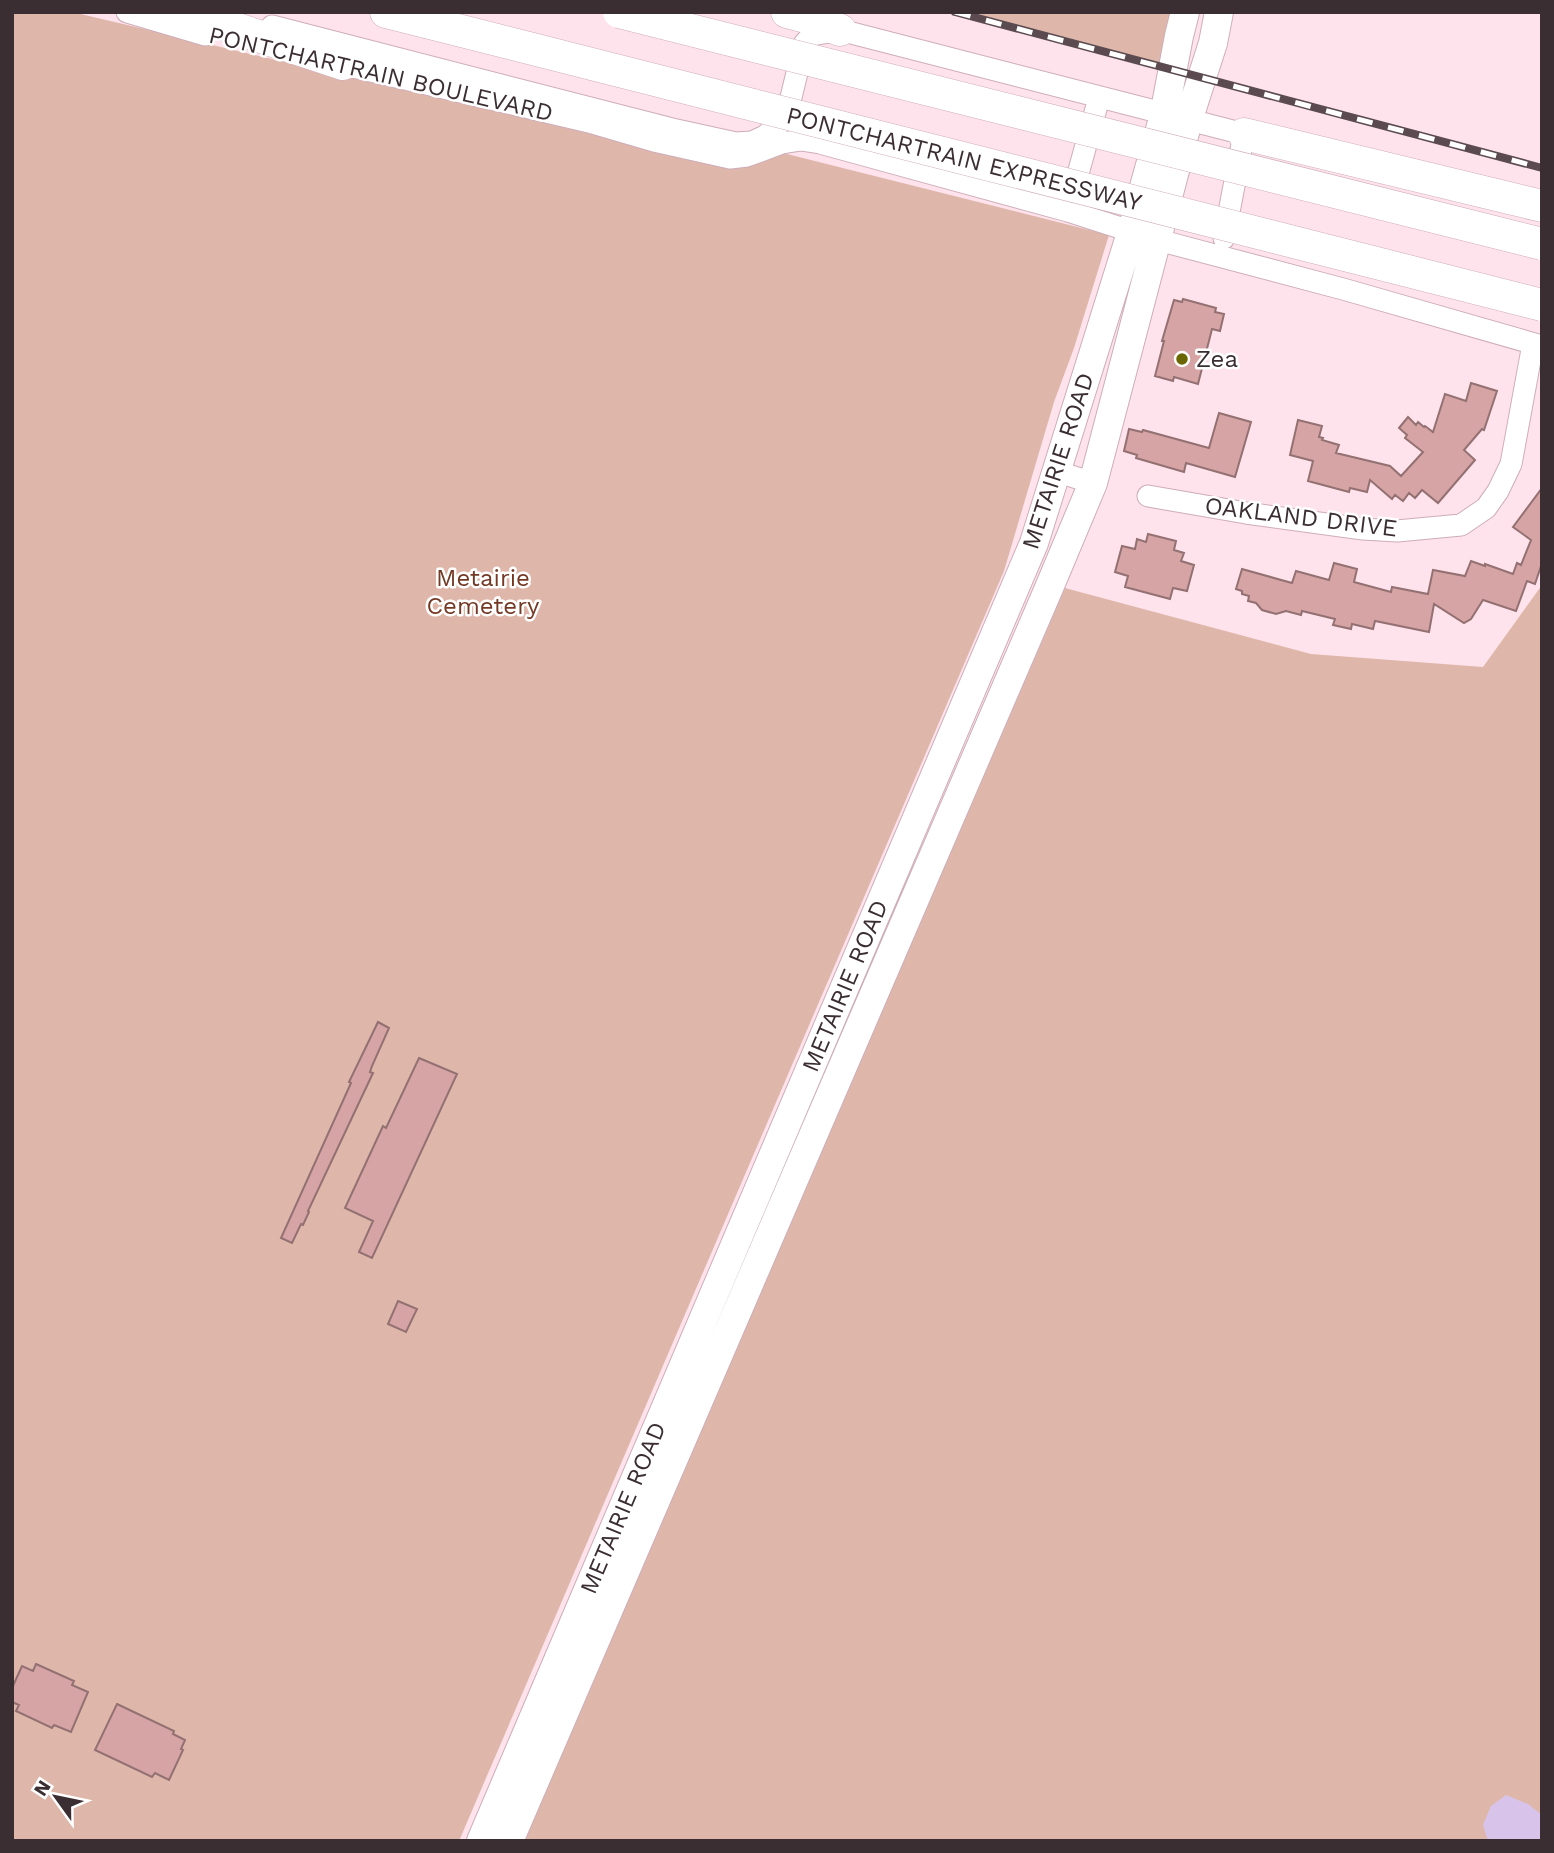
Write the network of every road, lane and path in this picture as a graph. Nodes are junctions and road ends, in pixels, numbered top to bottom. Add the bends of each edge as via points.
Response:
1 (127, 12) edge
2 (386, 12) edge
3 (619, 12) edge
4 (787, 12) edge
5 (1185, 12) edge
6 (1219, 12) edge
7 (179, 18) edge
8 (231, 26) junction
9 (839, 30) junction
10 (342, 64) junction
11 (1100, 98) junction
12 (786, 118) junction
13 (1176, 118) junction
14 (1244, 134) junction
15 (801, 140) junction
16 (1542, 206) edge
17 (1068, 211) junction
18 (1132, 230) junction
19 (1158, 240) junction
20 (1542, 244) edge
21 (1220, 256) junction
22 (1542, 305) edge
23 (1538, 345) edge
24 (1055, 471) junction
25 (1093, 483) junction
26 (1149, 496) dead end
27 (481, 1841) edge
28 (509, 1841) edge

1 - 7 street, PONTCHARTRAIN BOULEVARD
2 - 22 highway, PONTCHARTRAIN EXPRESSWAY, bridge
3 - 20 highway, bridge
4 - 9 highway
5 - 13 main road
6 - 13 main road via 1213,43
7 - 8 highway
7 - 10 street, PONTCHARTRAIN BOULEVARD via 231,43
8 - 10 highway
8 - 12 street, PONTCHARTRAIN BOULEVARD via 261,23 736,143 765,136
9 - 11 street
9 - 12 street via 812,35 804,44
10 - 15 street, PONTCHARTRAIN BOULEVARD via 730,158
11 - 13 street
11 - 17 street
12 - 15 street
13 - 14 street
13 - 18 main road, METAIRIE ROAD
13 - 19 main road, METAIRIE ROAD
14 - 16 highway
14 - 21 street
15 - 17 street, PONTCHARTRAIN BOULEVARD
17 - 18 street, PONTCHARTRAIN BOULEVARD
18 - 19 street, PONTCHARTRAIN BOULEVARD
18 - 24 main road, METAIRIE ROAD
19 - 21 street, PONTCHARTRAIN BOULEVARD
19 - 25 main road, METAIRIE ROAD
21 - 23 street, PONTCHARTRAIN BOULEVARD
23 - 26 street, OAKLAND DRIVE via 1511,464 1486,508 1461,525 1363,529
24 - 25 street
24 - 27 main road, METAIRIE ROAD via 1029,555
25 - 28 main road, METAIRIE ROAD

